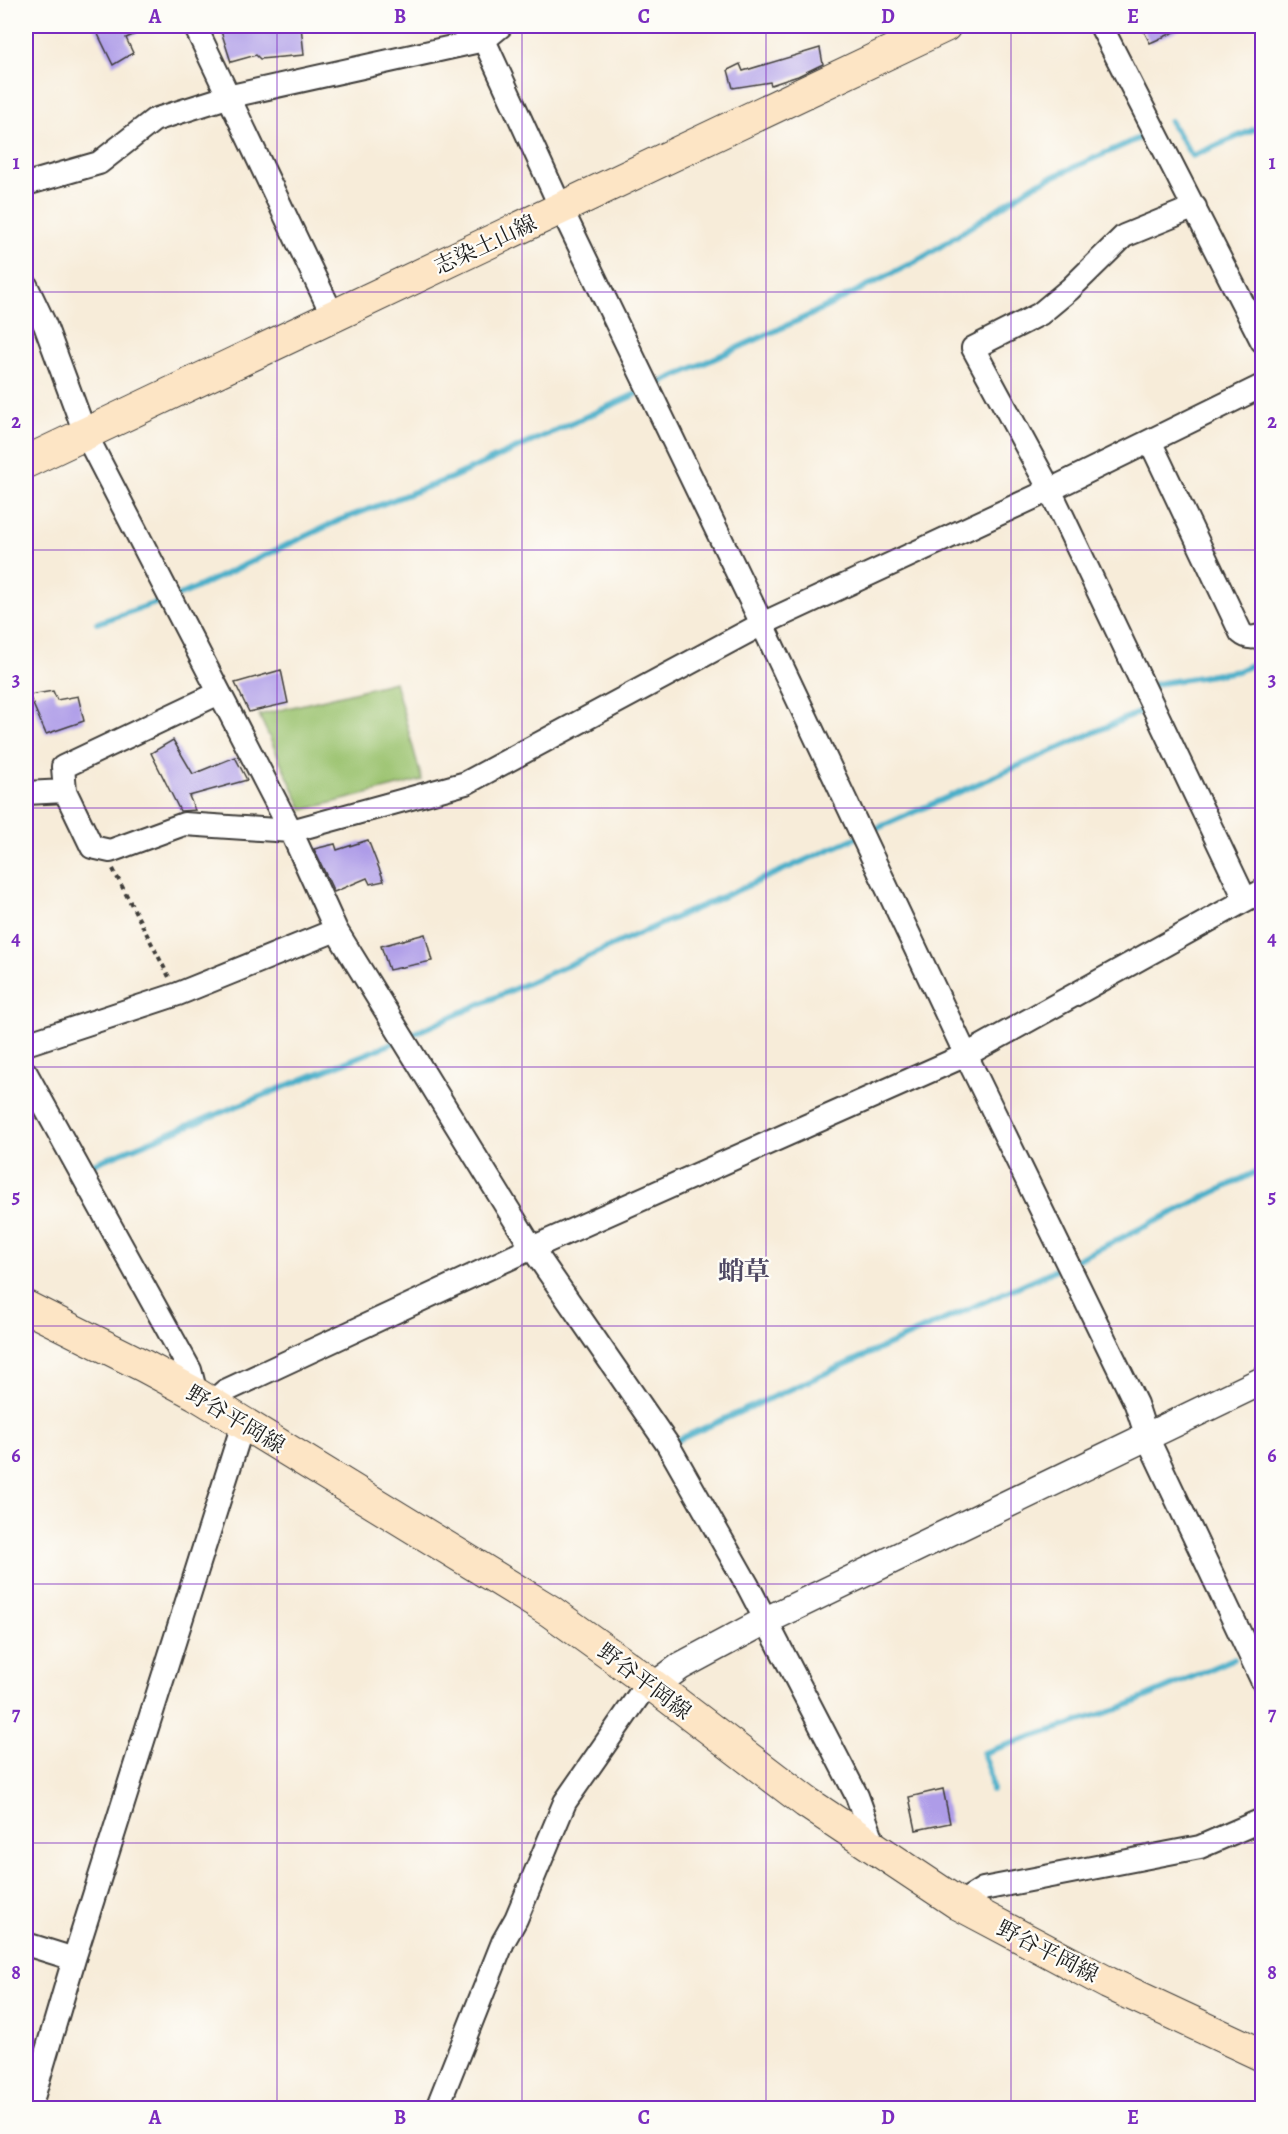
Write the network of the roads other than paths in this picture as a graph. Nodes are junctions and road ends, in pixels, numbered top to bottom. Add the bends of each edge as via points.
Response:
1 (195, 26) edge
2 (945, 26) edge
3 (1101, 26) edge
4 (493, 33) edge
5 (227, 97) junction
6 (26, 184) edge
7 (1195, 207) junction
8 (561, 208) junction
9 (26, 285) edge
10 (333, 316) junction
11 (1263, 341) edge
12 (1263, 387) edge
13 (85, 433) junction
14 (1150, 441) junction
15 (26, 462) edge
16 (1050, 489) junction
17 (762, 624) junction
18 (1263, 635) edge
19 (219, 693) junction
20 (65, 791) junction
21 (26, 793) edge
22 (291, 831) junction
23 (1254, 895) edge
24 (336, 930) junction
25 (26, 1044) edge
26 (966, 1055) junction
27 (26, 1073) edge
28 (532, 1248) junction
29 (26, 1307) edge
30 (1263, 1381) edge
31 (203, 1399) junction
32 (243, 1424) junction
33 (1147, 1437) junction
34 (765, 1621) junction
35 (1263, 1680) edge
36 (654, 1686) junction
37 (1263, 1821) edge
38 (876, 1849) junction
39 (959, 1904) junction
40 (26, 1944) edge
41 (74, 1959) junction
42 (1263, 2055) edge
43 (30, 2109) edge
44 (437, 2109) edge

1 - 5 street
2 - 8 main road, 志染土山線
3 - 7 street
4 - 5 street
4 - 8 street
5 - 6 street via 154,120 99,163
5 - 10 street
7 - 11 street
7 - 16 street via 1124,236 1040,314 973,348
8 - 10 main road, 志染土山線
8 - 17 street
9 - 13 street
10 - 13 main road, 志染土山線
12 - 14 street
13 - 15 main road, 志染土山線
13 - 19 street
14 - 16 street
14 - 18 street via 1241,633 1252,638
16 - 17 street
16 - 23 street
17 - 22 street via 466,783
17 - 26 street
19 - 20 street via 63,767
19 - 22 street
20 - 21 street
20 - 22 street via 92,847 110,851 183,824
22 - 24 street
23 - 26 street
24 - 25 street via 178,994
24 - 28 street
26 - 28 street
26 - 33 street via 1136,1404
27 - 31 street
28 - 31 street
28 - 34 street via 668,1445
29 - 31 main road, 野谷平岡線
30 - 33 street
31 - 32 main road, 野谷平岡線
32 - 36 main road, 野谷平岡線 via 550,1611
32 - 41 street
33 - 34 street
33 - 35 street
34 - 36 street via 681,1666
34 - 38 street via 857,1796
36 - 38 main road, 野谷平岡線 via 806,1802
36 - 44 street via 640,1694 565,1802 503,1942
37 - 39 street via 1200,1847 983,1889
38 - 39 main road, 野谷平岡線
39 - 42 main road, 野谷平岡線 via 1108,1983
40 - 41 street
41 - 43 street

